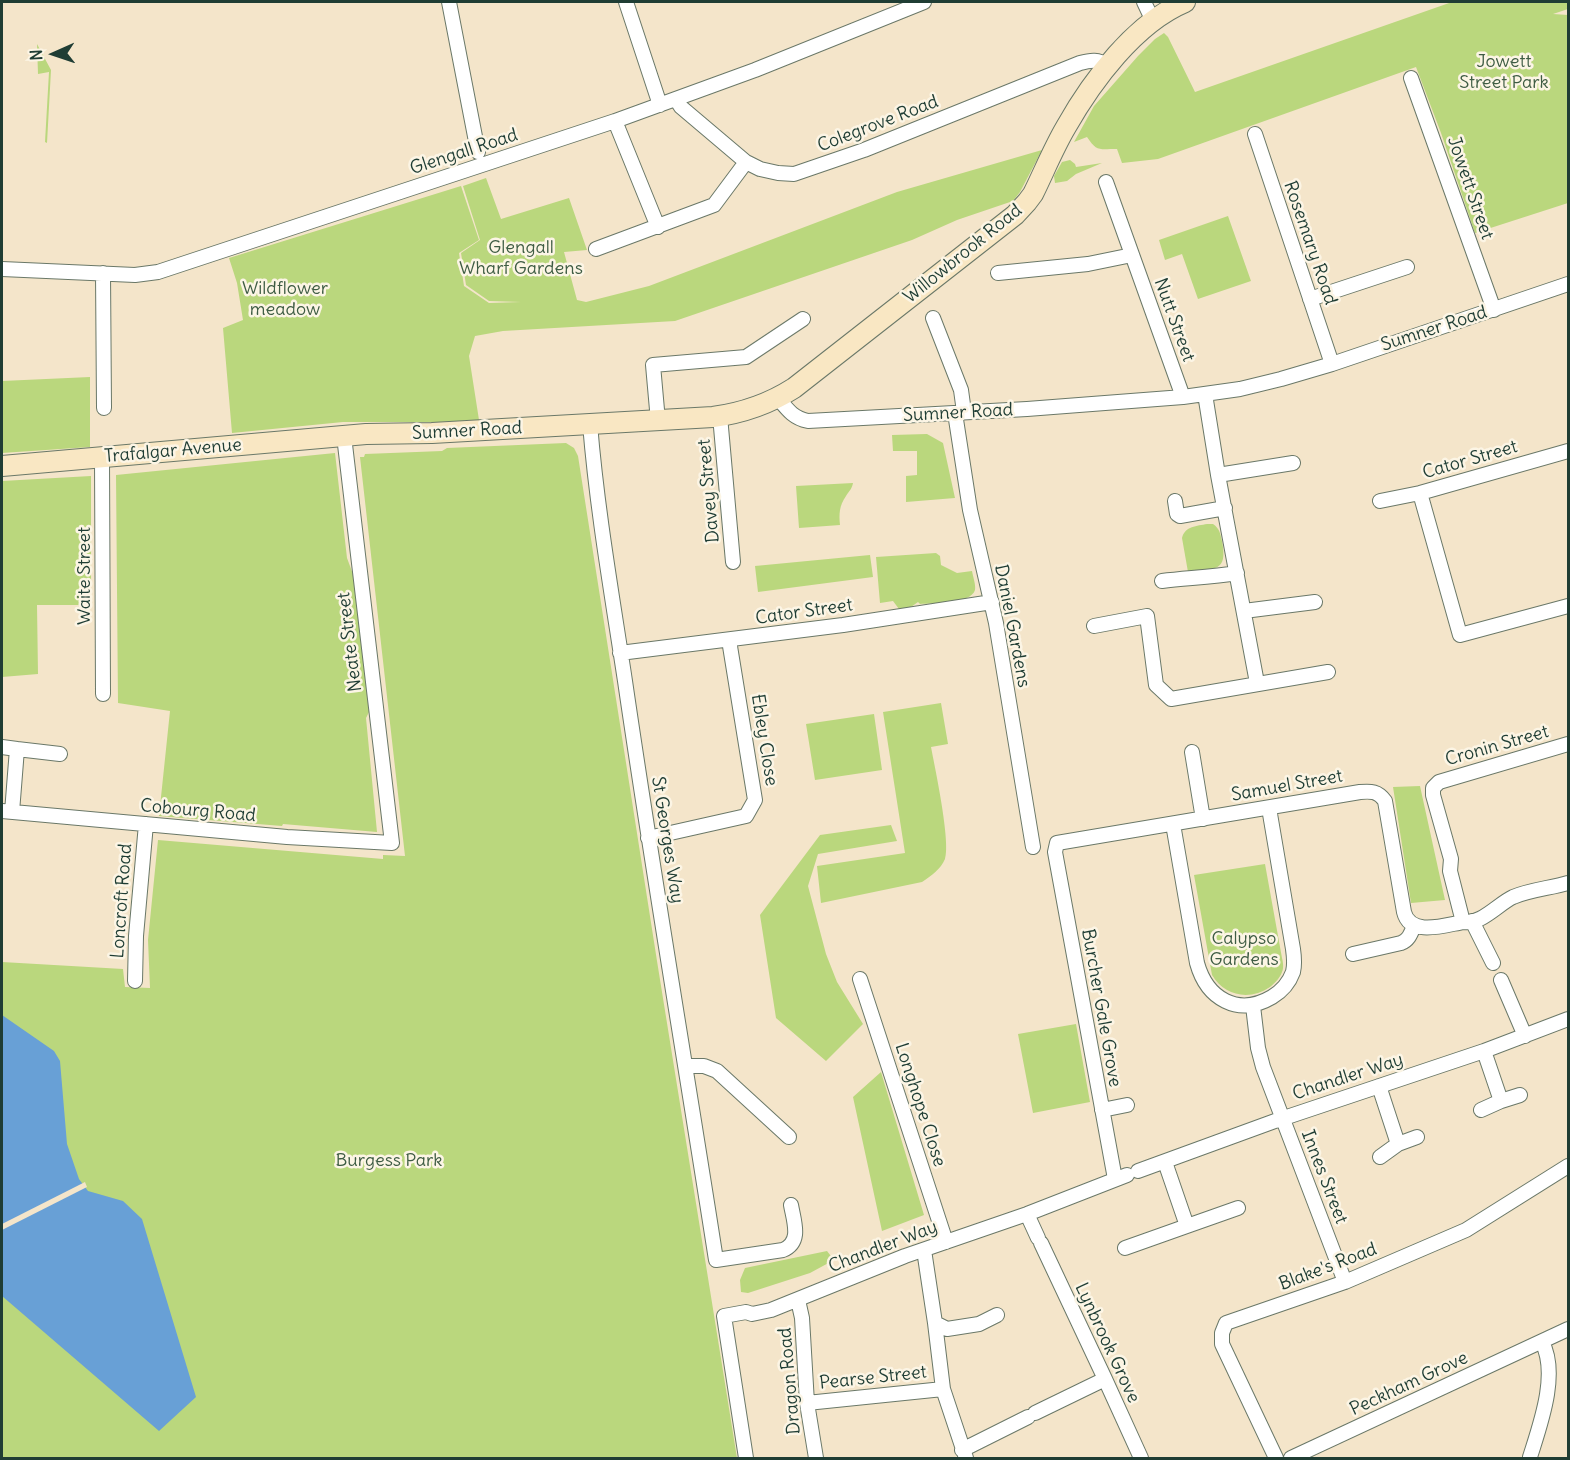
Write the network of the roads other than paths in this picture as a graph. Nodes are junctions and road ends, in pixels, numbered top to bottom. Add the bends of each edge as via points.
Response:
1 (626, 2) edge
2 (924, 2) edge
3 (1144, 2) edge
4 (1185, 2) edge
5 (450, 8) edge
6 (1153, 21) junction
7 (1108, 66) junction
8 (1411, 78) dead end
9 (676, 99) junction
10 (660, 105) junction
11 (615, 121) junction
12 (1255, 134) dead end
13 (478, 152) dead end
14 (746, 162) junction
15 (1106, 182) dead end
16 (658, 227) junction
17 (596, 249) dead end
18 (1132, 255) junction
19 (1407, 267) dead end
20 (2, 269) edge
21 (103, 273) junction
22 (998, 273) dead end
23 (1569, 284) edge
24 (1310, 299) junction
25 (1494, 310) junction
26 (933, 318) dead end
27 (803, 319) dead end
28 (1332, 364) junction
29 (1205, 394) junction
30 (1183, 397) junction
31 (778, 398) junction
32 (104, 408) dead end
33 (960, 412) junction
34 (720, 416) junction
35 (658, 421) junction
36 (590, 424) junction
37 (344, 436) junction
38 (1569, 451) edge
39 (102, 458) junction
40 (1293, 463) dead end
41 (2, 466) edge
42 (1218, 475) junction
43 (1420, 492) junction
44 (1175, 501) dead end
45 (1380, 501) dead end
46 (1225, 508) junction
47 (733, 562) dead end
48 (1237, 573) junction
49 (1162, 581) dead end
50 (992, 602) junction
51 (1315, 602) dead end
52 (1569, 606) edge
53 (1244, 611) junction
54 (1094, 626) dead end
55 (729, 640) junction
56 (620, 653) junction
57 (1328, 672) dead end
58 (1257, 683) junction
59 (103, 694) dead end
60 (1569, 744) edge
61 (2, 747) edge
62 (17, 749) junction
63 (1192, 752) dead end
64 (60, 754) dead end
65 (1269, 808) junction
66 (7, 812) edge
67 (1203, 819) junction
68 (146, 824) junction
69 (1173, 824) junction
70 (648, 838) junction
71 (392, 843) joint
72 (1057, 843) joint
73 (1033, 847) dead end
74 (1569, 884) edge
75 (1468, 921) junction
76 (1414, 926) junction
77 (1353, 954) dead end
78 (1493, 963) dead end
79 (860, 979) dead end
80 (1501, 980) dead end
81 (135, 981) dead end
82 (1253, 1006) junction
83 (1569, 1019) edge
84 (1525, 1036) junction
85 (1484, 1051) junction
86 (685, 1066) junction
87 (1379, 1086) junction
88 (1520, 1095) dead end
89 (1501, 1101) junction
90 (1127, 1106) dead end
91 (1102, 1110) junction
92 (1481, 1110) dead end
93 (1282, 1118) junction
94 (789, 1137) dead end
95 (1418, 1137) dead end
96 (1398, 1144) junction
97 (1380, 1157) dead end
98 (1165, 1162) junction
99 (1567, 1170) edge
100 (1127, 1175) junction
101 (791, 1205) dead end
102 (1238, 1208) dead end
103 (1027, 1214) junction
104 (1187, 1226) junction
105 (946, 1242) junction
106 (1125, 1248) dead end
107 (924, 1250) junction
108 (1345, 1282) junction
109 (798, 1300) junction
110 (997, 1315) dead end
111 (935, 1323) junction
112 (1569, 1329) edge
113 (1542, 1342) junction
114 (1105, 1379) junction
115 (943, 1389) junction
116 (807, 1403) junction
117 (964, 1454) edge
118 (1530, 1457) dead end
119 (746, 1458) edge
120 (816, 1458) edge
121 (1141, 1458) edge
122 (1276, 1458) edge
123 (1291, 1458) edge

1 - 10 street
2 - 9 street, Glengall Road
3 - 6 street
4 - 6 main road, Willowbrook Road
5 - 13 street
6 - 7 main road, Willowbrook Road via 1129,40
7 - 14 street, Colegrove Road via 1095,60 1080,63 810,170 778,173
7 - 31 main road, Willowbrook Road via 1066,127 1027,202
8 - 25 street, Jowett Street
9 - 10 street, Glengall Road
9 - 14 street, Colegrove Road
10 - 11 street, Glengall Road
11 - 16 street
11 - 21 street, Glengall Road via 159,272
12 - 24 street, Rosemary Road
14 - 16 street via 714,205
15 - 18 street, Nutt Street
16 - 17 street
18 - 22 street via 1088,264
18 - 30 street, Nutt Street
19 - 24 street
20 - 21 street, Glengall Road
21 - 32 street
23 - 25 street, Sumner Road
24 - 28 street, Rosemary Road
25 - 28 street, Sumner Road
26 - 33 street, Daniel Gardens via 962,390
27 - 35 street via 746,357 654,365
28 - 29 street, Sumner Road via 1265,383
29 - 30 street, Sumner Road
29 - 42 street
30 - 33 street, Sumner Road
31 - 33 street, Sumner Road via 791,414 808,422
31 - 34 main road, Sumner Road
33 - 50 street, Daniel Gardens via 970,510
34 - 35 main road, Sumner Road
34 - 47 street, Davey Street
35 - 36 main road, Sumner Road
36 - 37 main road, Sumner Road
36 - 56 street, St Georges Way
37 - 39 main road, Trafalgar Avenue
37 - 71 street, Neate Street
38 - 43 street, Cator Street
39 - 41 main road, Trafalgar Avenue
39 - 59 street, Waite Street
40 - 42 street
42 - 46 street
43 - 45 street, Cator Street
43 - 52 street via 1460,635
44 - 46 street via 1180,516
46 - 48 street
48 - 49 street
48 - 53 street
50 - 55 street, Cator Street
50 - 73 street, Daniel Gardens
51 - 53 street
53 - 58 street
54 - 58 street via 1147,616 1156,685 1171,699
55 - 56 street, Cator Street
55 - 70 street, Ebley Close via 755,800 746,816
56 - 70 street, St Georges Way
57 - 58 street
60 - 75 street, Cronin Street via 1439,782 1432,788 1451,859 1450,871
61 - 62 street
62 - 64 street
62 - 66 street
63 - 67 street
65 - 67 street, Samuel Street
65 - 76 street, Samuel Street via 1360,792 1377,793 1385,801 1405,917
65 - 82 street via 1294,965 1282,990
66 - 68 street, Cobourg Road
67 - 69 street, Samuel Street
68 - 71 street, Cobourg Road
68 - 81 street, Loncroft Road
69 - 72 street, Samuel Street
69 - 82 street via 1201,977 1223,999
70 - 86 street, St Georges Way
72 - 91 street, Burcher Gale Grove via 1054,852
74 - 75 street via 1517,895
75 - 76 street
75 - 78 street
76 - 77 street via 1405,941
79 - 105 street, Longhope Close
80 - 84 street
82 - 93 street, Innes Street via 1261,1059
83 - 84 street, Chandler Way
84 - 85 street, Chandler Way
85 - 87 street, Chandler Way
85 - 89 street
86 - 94 street via 704,1065 717,1071
86 - 101 street, St Georges Way via 716,1260 790,1247 795,1240
87 - 93 street, Chandler Way
87 - 96 street
88 - 89 street
89 - 92 street
90 - 91 street
91 - 100 street, Burcher Gale Grove
93 - 98 street, Chandler Way
93 - 108 street, Innes Street
95 - 96 street
96 - 97 street
98 - 100 street, Chandler Way
98 - 104 street
99 - 108 street, Blake's Road via 1466,1230
100 - 103 street, Chandler Way
102 - 104 street
103 - 105 street, Chandler Way
103 - 114 street, Lynbrook Grove
104 - 106 street
105 - 107 street, Chandler Way
107 - 109 street, Chandler Way
107 - 111 street
108 - 122 street, Blake's Road via 1226,1323 1222,1333 1222,1344
109 - 116 street, Dragon Road
109 - 119 street, Chandler Way via 752,1314 748,1320 725,1321
110 - 111 street via 979,1324 947,1329
111 - 115 street
112 - 113 street, Peckham Grove
113 - 118 street via 1548,1372 1545,1408
113 - 123 street, Peckham Grove
114 - 117 street
114 - 121 street, Lynbrook Grove
115 - 116 street, Pearse Street
115 - 117 street
116 - 120 street, Dragon Road

